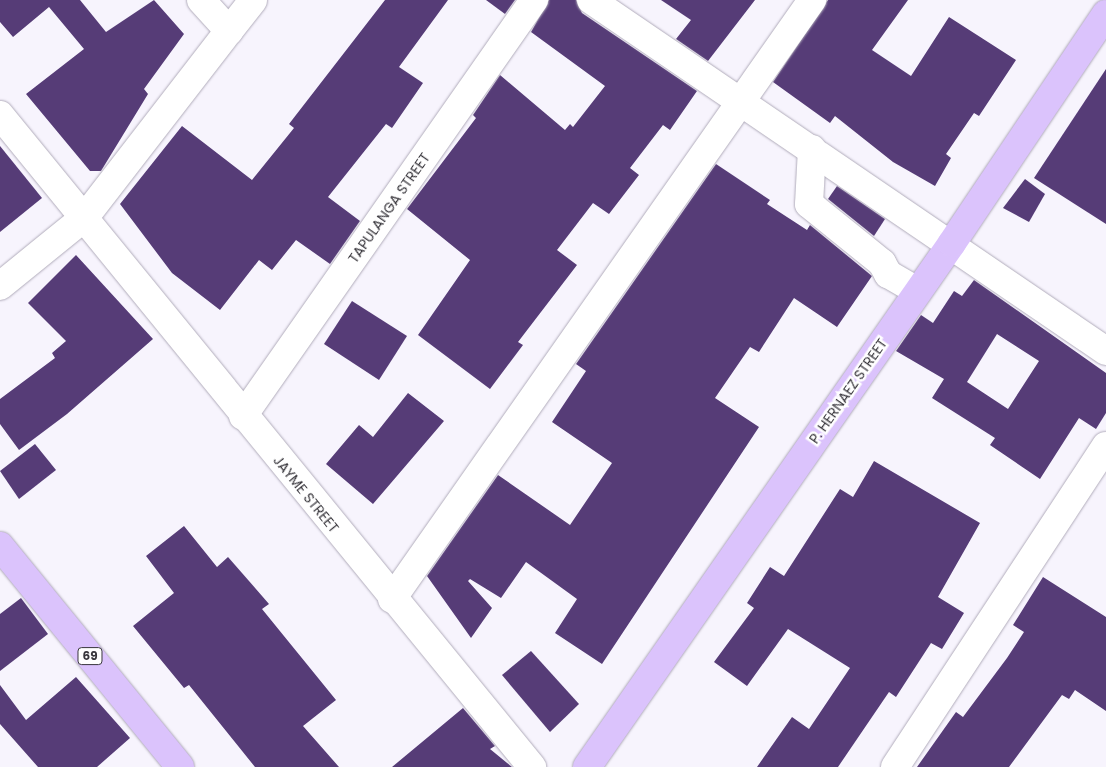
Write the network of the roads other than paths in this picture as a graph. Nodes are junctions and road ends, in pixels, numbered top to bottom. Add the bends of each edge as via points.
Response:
1 (201, 0) edge
2 (253, 0) edge
3 (534, 0) edge
4 (591, 0) edge
5 (812, 0) edge
6 (1106, 14) edge
7 (229, 31) junction
8 (742, 102) junction
9 (0, 115) edge
10 (812, 149) junction
11 (85, 216) junction
12 (952, 243) junction
13 (0, 286) edge
14 (918, 291) junction
15 (1106, 352) edge
16 (243, 416) junction
17 (1106, 446) edge
18 (0, 546) edge
19 (392, 599) junction
20 (180, 767) edge
21 (532, 767) edge
22 (587, 767) edge
23 (895, 767) edge

1 - 7 street
2 - 7 street
3 - 16 street, TAPULANGA STREET
4 - 8 street
5 - 8 street
6 - 12 main road, P. HERNAEZ STREET
7 - 11 street
8 - 10 street
8 - 19 street
9 - 11 street, JAYME STREET
10 - 12 street
10 - 14 street via 809,204 882,263 888,274
11 - 13 street
11 - 16 street, JAYME STREET
12 - 14 main road, P. HERNAEZ STREET
12 - 15 street
14 - 22 main road, P. HERNAEZ STREET
16 - 19 street, JAYME STREET
17 - 23 street
18 - 20 main road, 69
19 - 21 street, JAYME STREET

